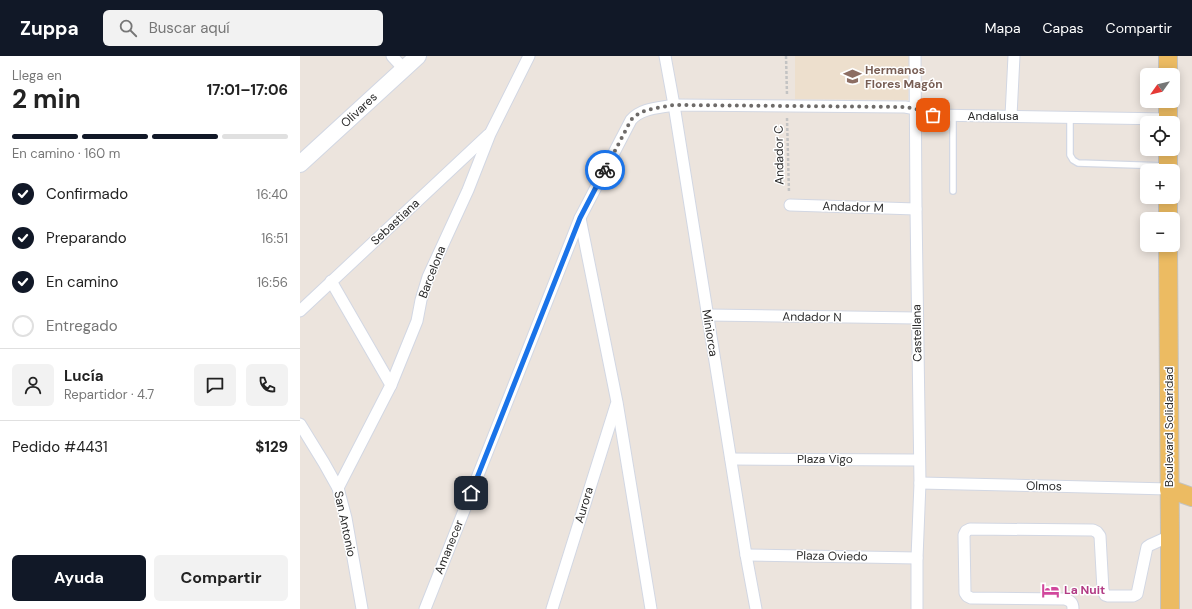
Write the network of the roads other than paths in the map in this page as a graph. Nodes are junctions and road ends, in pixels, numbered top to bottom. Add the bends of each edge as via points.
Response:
1 (392, 56) edge
2 (418, 56) edge
3 (529, 56) edge
4 (665, 56) edge
5 (915, 56) edge
6 (1014, 56) edge
7 (1168, 56) edge
8 (404, 68) junction
9 (1168, 68) edge
10 (674, 105) junction
11 (916, 109) junction
12 (953, 116) junction
13 (1011, 116) junction
14 (1070, 118) junction
15 (631, 120) joint
16 (1140, 120) edge
17 (490, 134) junction
18 (1168, 162) edge
19 (300, 164) edge
20 (953, 191) dead end
21 (790, 205) road end
22 (916, 209) junction
23 (580, 218) junction
24 (1168, 252) edge
25 (331, 281) junction
26 (300, 311) edge
27 (707, 315) junction
28 (917, 318) junction
29 (391, 385) junction
30 (616, 402) junction
31 (300, 424) edge
32 (731, 459) junction
33 (918, 460) junction
34 (920, 483) junction
35 (338, 488) junction
36 (1169, 490) junction
37 (1192, 497) edge
38 (1170, 536) junction
39 (746, 555) junction
40 (917, 558) junction
41 (362, 609) edge
42 (425, 609) edge
43 (552, 609) edge
44 (651, 609) edge
45 (756, 609) edge
46 (917, 609) edge
47 (1073, 609) edge
48 (1170, 609) edge

1 - 8 street
2 - 8 main road, Olivares
3 - 17 street, Barcelona
4 - 10 street, Miniorca
5 - 11 street, Castellana
6 - 13 street
7 - 9 main road
8 - 19 main road, Olivares
10 - 11 street, Andalusa
10 - 15 street, Andalusa via 643,111
10 - 27 street, Miniorca
11 - 12 street, Andalusa via 933,115
11 - 22 street, Castellana
12 - 13 street, Andalusa
12 - 20 lane
13 - 14 street, Andalusa
14 - 16 street, Andalusa
14 - 18 lane via 1070,155 1078,163
15 - 23 street, Amanecer
17 - 25 street, Sebastiana
17 - 29 street, Barcelona via 468,190 428,276 418,320
21 - 22 street, Andador M
22 - 28 street, Castellana
23 - 30 street
23 - 42 street, Amanecer
24 - 36 main road, Boulevard Solidaridad
25 - 26 street, Sebastiana
25 - 29 street
27 - 28 street, Andador N
27 - 32 street, Miniorca
28 - 33 street, Castellana
29 - 35 street, Barcelona
30 - 43 street, Aurora
30 - 44 street
31 - 35 street, San Antonio
32 - 33 street, Plaza Vigo
32 - 39 street, Miniorca
33 - 34 street, Castellana
34 - 36 street, Olmos
34 - 40 street, Castellana
35 - 41 street, San Antonio via 346,518
36 - 37 main road
36 - 38 main road, Boulevard Solidaridad
38 - 47 street via 1147,547 1137,594 1108,596 1103,590 1100,536 1093,530 966,531 964,535 967,596 1065,599 1070,600
38 - 48 main road, Boulevard Solidaridad
39 - 40 street, Plaza Oviedo
39 - 45 street, Miniorca
40 - 46 street, Castellana

